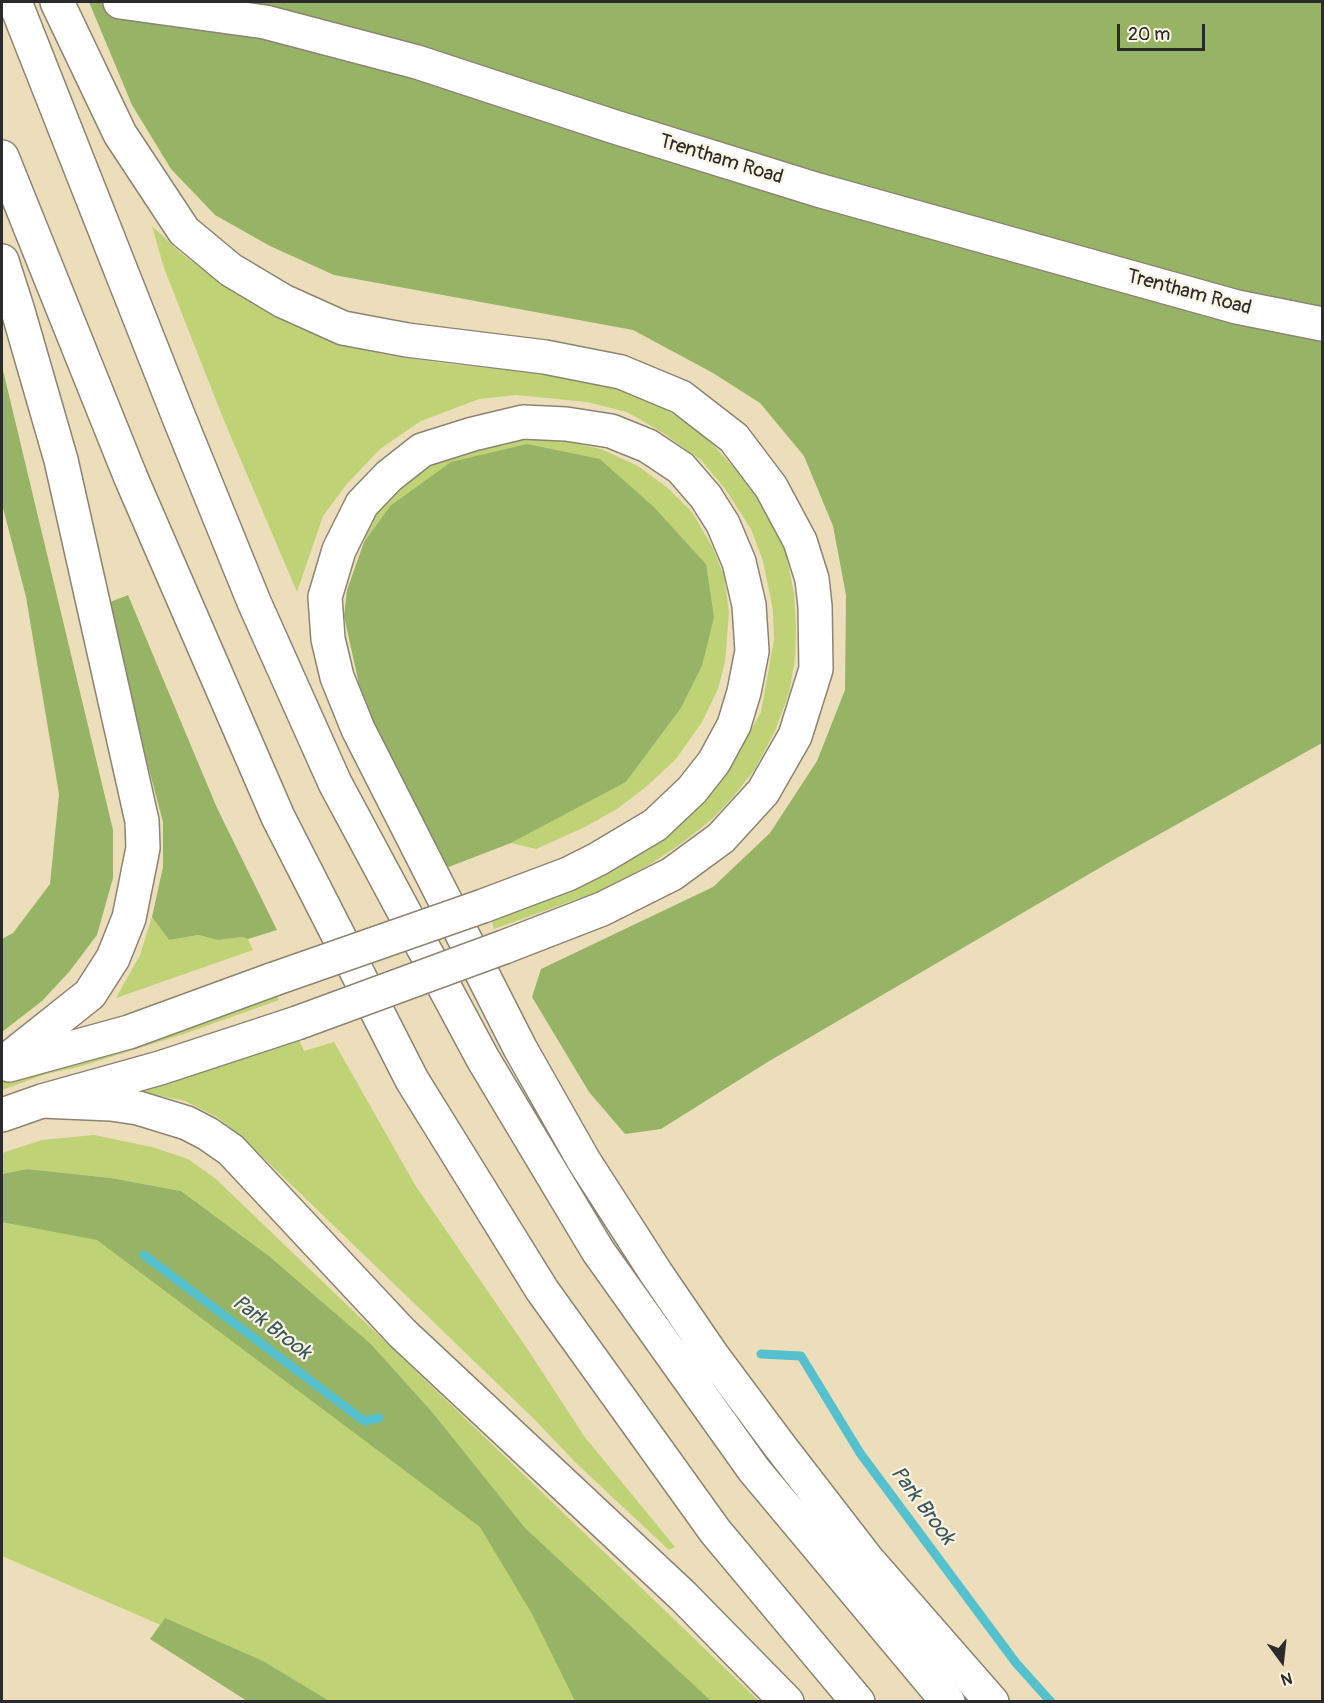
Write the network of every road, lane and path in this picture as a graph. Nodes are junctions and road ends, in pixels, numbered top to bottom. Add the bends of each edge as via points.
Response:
1 (15, 2) edge
2 (57, 2) edge
3 (120, 2) edge
4 (2, 157) edge
5 (2, 261) edge
6 (1323, 324) edge
7 (2, 1066) edge
8 (42, 1101) junction
9 (2, 1115) edge
10 (787, 1701) edge
11 (858, 1701) edge
12 (948, 1701) edge
13 (993, 1701) edge

1 - 12 highway via 254,602 335,783 483,1059 598,1251 754,1470
2 - 8 highway, bridge via 120,134 184,231 231,270 283,301 343,328 621,372 681,397 734,438 771,487 800,541 813,588 816,669 795,736 763,792 721,838 672,874 602,909 297,1023
3 - 6 highway, Trentham Road via 265,22 417,62 818,190 1237,307
4 - 11 highway via 131,478 278,817 412,1080 543,1290 701,1512
5 - 7 highway via 61,460 142,821 143,848 129,918 113,958 96,985
7 - 13 highway, bridge via 129,1032 274,979 483,906 568,874 655,825 692,790 714,762 734,725 752,651 749,605 739,562 706,497 681,468 648,446 611,431 566,423 522,422 422,450 362,504 339,550 325,597 328,639 337,677 358,729 509,1027 584,1161 712,1355 772,1436 867,1559
8 - 9 highway
8 - 10 highway via 138,1108 187,1123 231,1150 402,1333 683,1596

